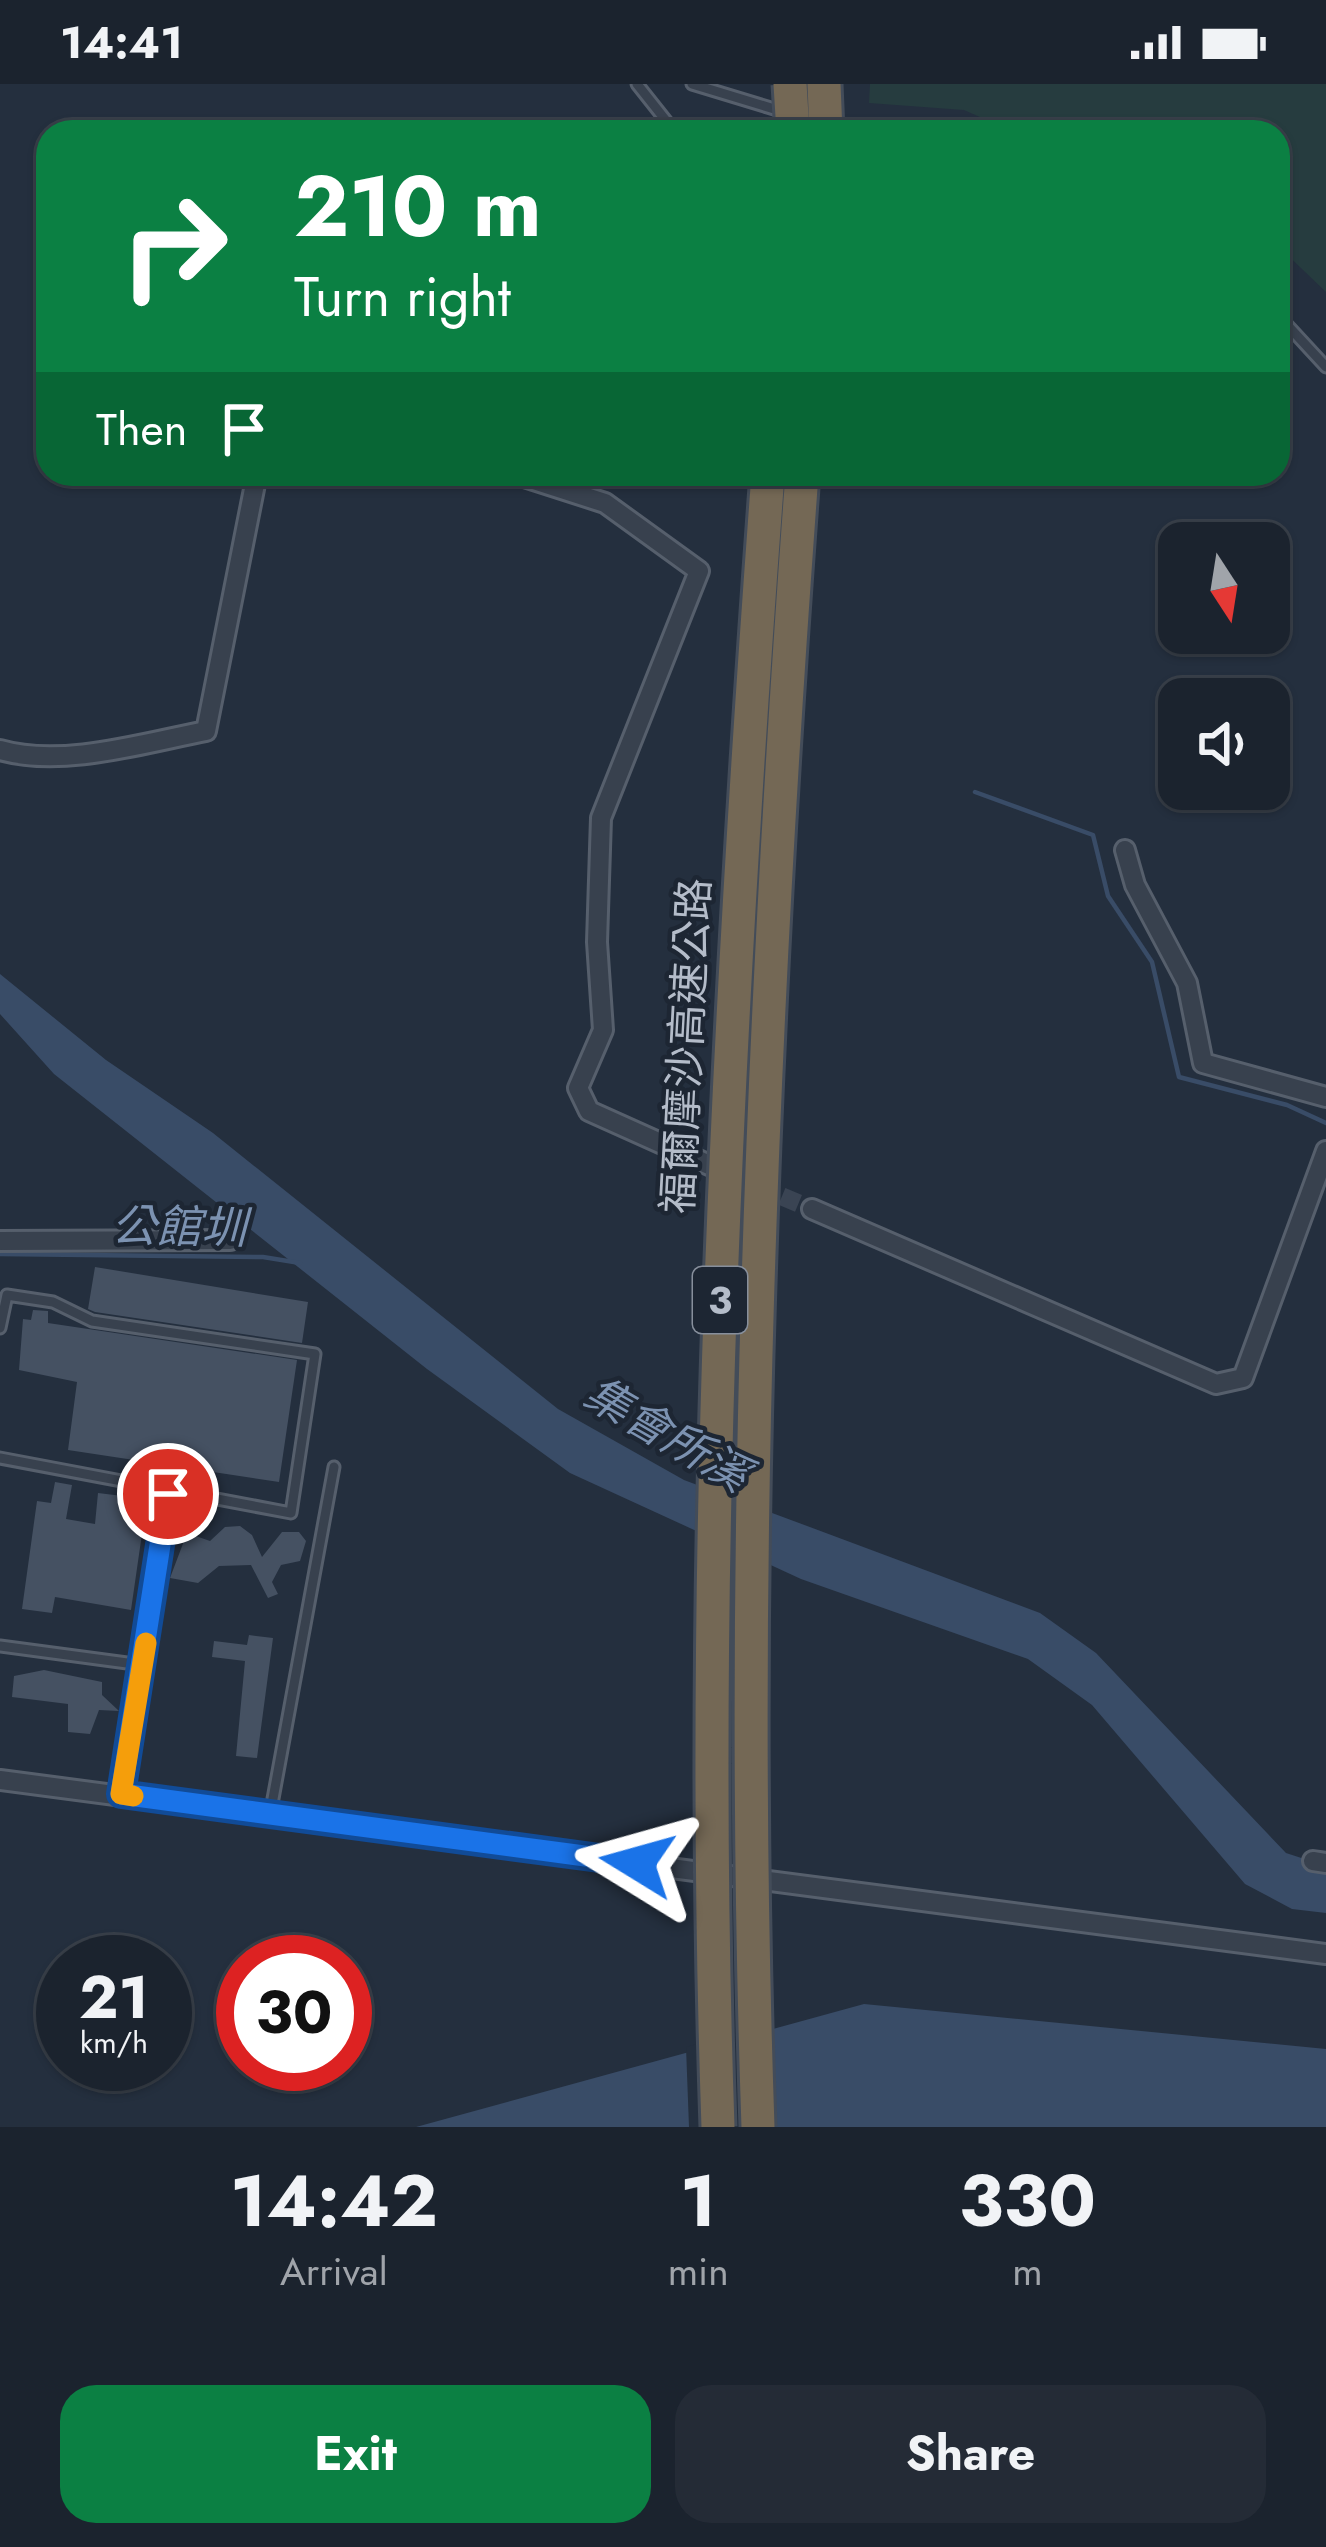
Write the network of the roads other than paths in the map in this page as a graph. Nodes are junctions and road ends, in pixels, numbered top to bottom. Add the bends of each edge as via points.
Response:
1 (637, 84) edge
2 (692, 84) edge
3 (790, 84) edge
4 (824, 84) edge
5 (666, 120) edge
6 (792, 120) edge
7 (814, 120) edge
8 (826, 120) edge
9 (1290, 328) edge
10 (1326, 367) edge
11 (255, 486) edge
12 (573, 486) edge
13 (767, 486) edge
14 (801, 486) edge
15 (0, 749) edge
16 (1125, 850) dead end
17 (1326, 1096) edge
18 (1326, 1151) edge
19 (731, 1175) dead end
20 (812, 1209) tunnel mouth
21 (0, 1240) edge
22 (230, 1240) dead end
23 (0, 1328) edge
24 (0, 1458) edge
25 (334, 1468) dead end
26 (168, 1494) junction
27 (0, 1646) edge
28 (142, 1665) junction
29 (0, 1780) edge
30 (121, 1794) junction
31 (270, 1815) junction
32 (1326, 1954) edge
33 (718, 2127) edge
34 (758, 2127) edge

1 - 5 lane
2 - 7 lane
3 - 6 highway, bridge
4 - 8 highway, bridge
9 - 10 lane
11 - 15 street via 206,731 74,753
12 - 19 street via 700,571 601,818 603,1030 579,1099 589,1111
13 - 33 highway, 福爾摩沙高速公路 / 3, bridge via 738,881 717,1362 710,1909
14 - 34 highway, 福爾摩沙高速公路 / 3, bridge via 771,889 752,1367 750,1904
16 - 17 street via 1187,982 1203,1063
18 - 20 street via 1243,1378 1232,1384 1216,1384
21 - 22 street
23 - 26 lane via 7,1295 53,1302 92,1321 315,1354 291,1513
24 - 26 lane
25 - 31 lane
26 - 28 lane
27 - 28 lane
28 - 30 lane
29 - 30 street
30 - 31 street
31 - 32 street

